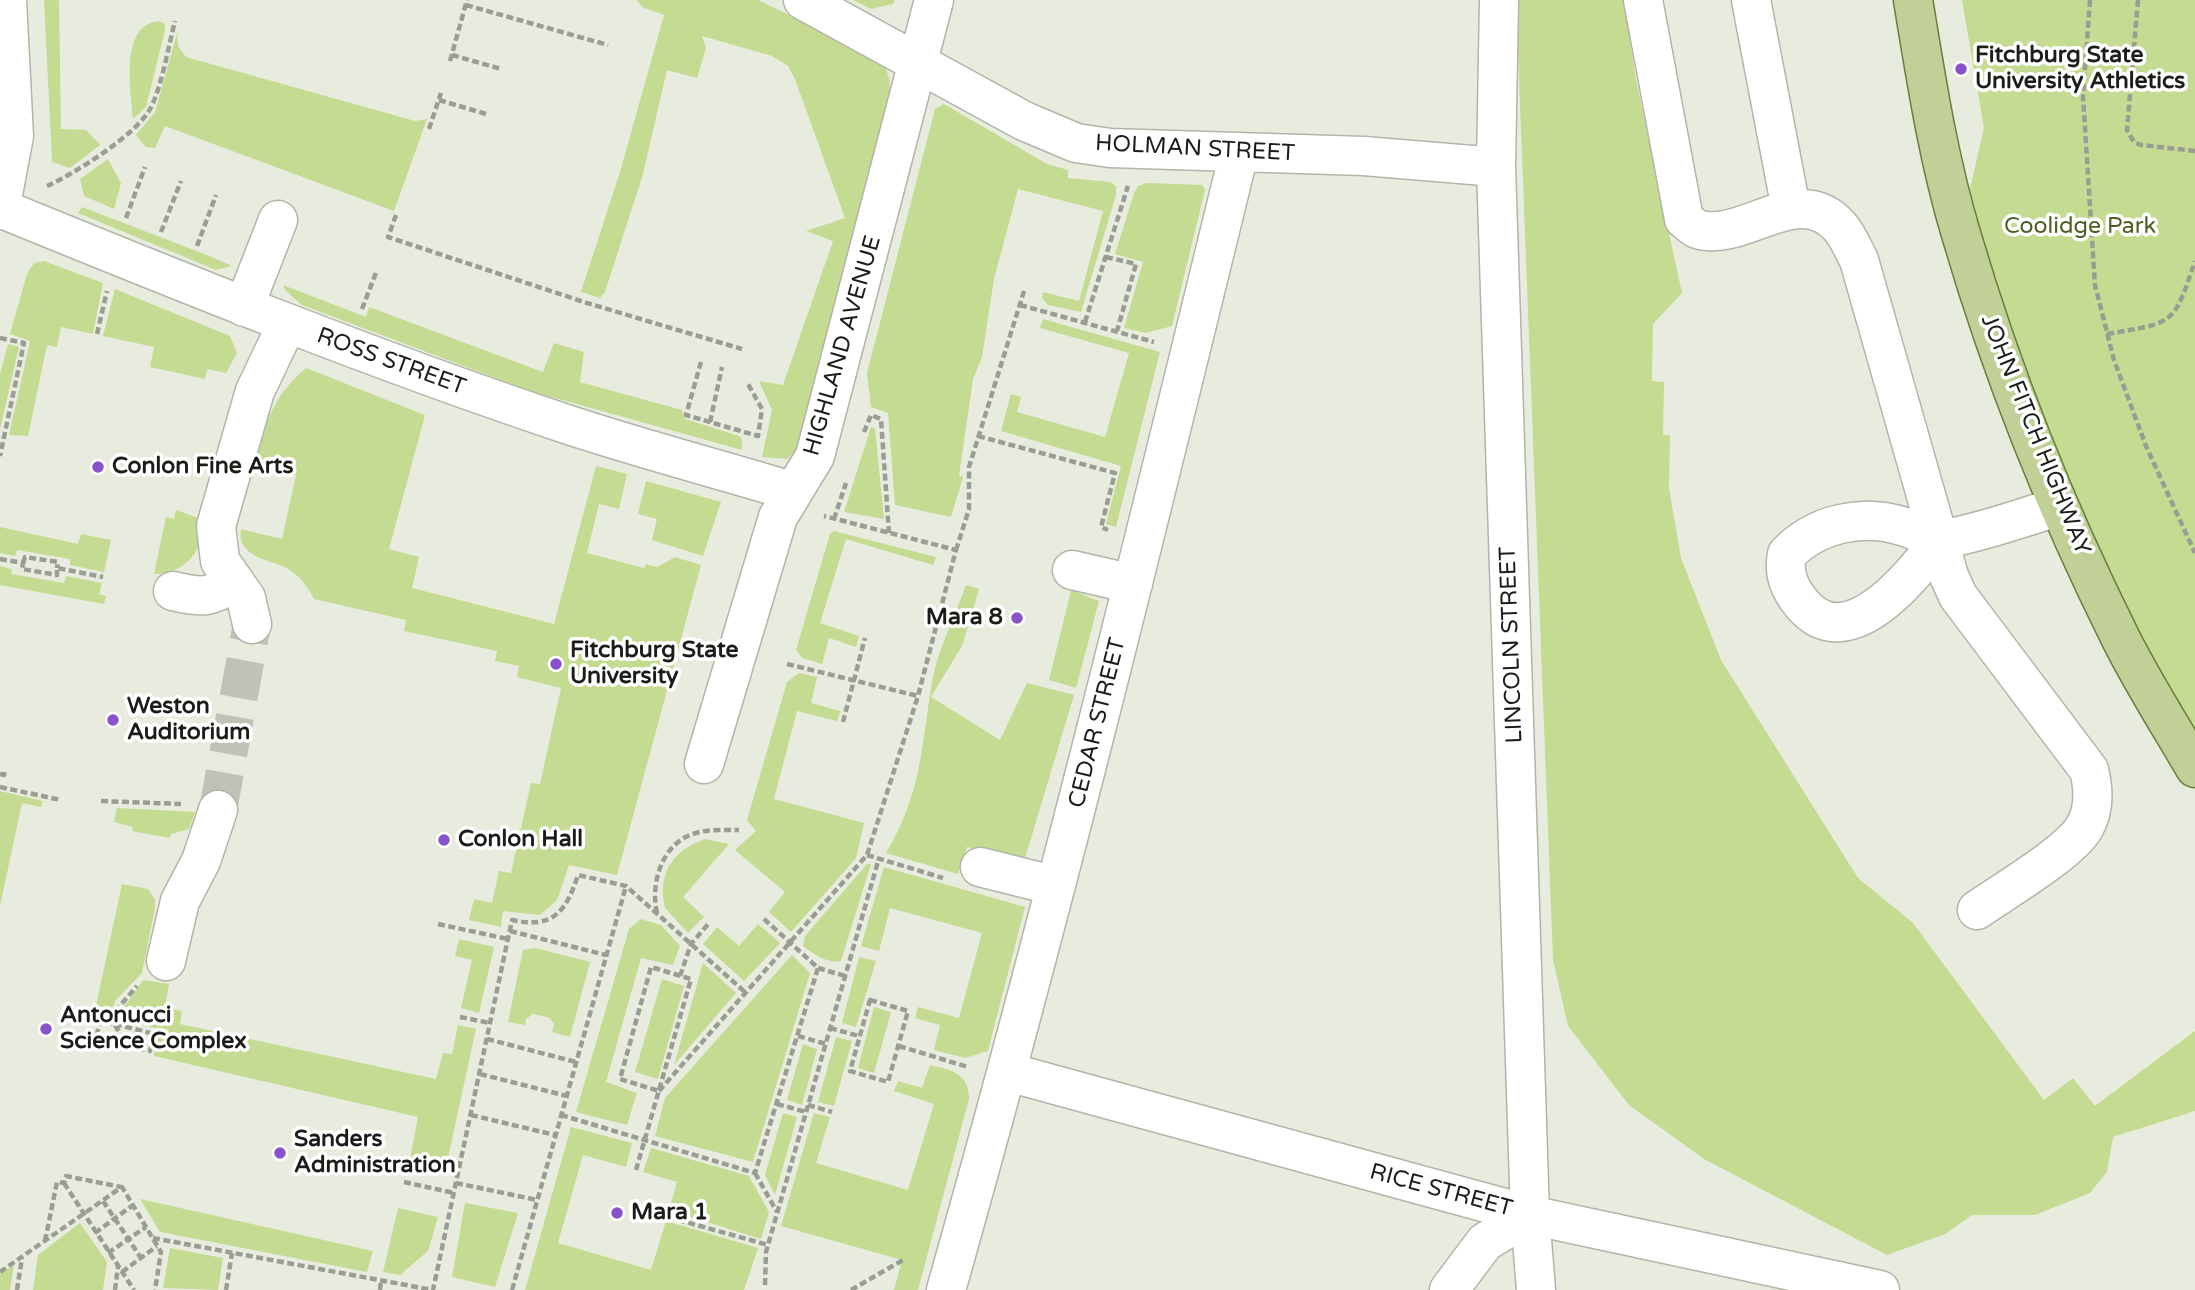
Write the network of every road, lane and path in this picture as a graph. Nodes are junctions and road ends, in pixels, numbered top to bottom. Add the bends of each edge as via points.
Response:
1 (8, 0) edge
2 (803, 0) edge
3 (934, 0) edge
4 (1499, 0) edge
5 (1643, 0) edge
6 (1751, 0) edge
7 (1913, 0) edge
8 (2090, 0) edge
9 (2138, 0) edge
10 (466, 3) edge
11 (175, 21) dead end
12 (608, 45) dead end
13 (2085, 57) junction
14 (2132, 61) junction
15 (919, 64) junction
16 (501, 69) dead end
17 (441, 93) dead end
18 (439, 100) junction
19 (486, 114) dead end
20 (429, 130) dead end
21 (2195, 151) edge
22 (1240, 153) junction
23 (145, 167) dead end
24 (1496, 167) junction
25 (1130, 179) dead end
26 (181, 181) dead end
27 (43, 188) dead end
28 (215, 195) dead end
29 (0, 208) edge
30 (1791, 209) junction
31 (396, 215) dead end
32 (125, 219) dead end
33 (278, 220) dead end
34 (161, 233) dead end
35 (197, 246) dead end
36 (1106, 257) junction
37 (2195, 261) edge
38 (377, 270) dead end
39 (108, 283) dead end
40 (1025, 288) dead end
41 (1020, 305) junction
42 (244, 307) junction
43 (362, 309) dead end
44 (1085, 323) junction
45 (287, 324) junction
46 (1117, 331) junction
47 (97, 334) dead end
48 (2107, 334) junction
49 (0, 338) edge
50 (1157, 343) dead end
51 (742, 349) dead end
52 (701, 362) dead end
53 (722, 367) dead end
54 (748, 384) dead end
55 (710, 422) junction
56 (978, 436) junction
57 (861, 441) dead end
58 (0, 456) edge
59 (848, 480) dead end
60 (791, 491) junction
61 (2059, 507) junction
62 (821, 516) dead end
63 (834, 519) junction
64 (889, 533) junction
65 (1120, 534) dead end
66 (1940, 540) junction
67 (956, 550) junction
68 (2195, 553) edge
69 (0, 559) edge
70 (23, 563) junction
71 (57, 568) junction
72 (1072, 570) dead end
73 (103, 578) dead end
74 (235, 582) junction
75 (1133, 584) junction
76 (173, 591) dead end
77 (252, 624) tunnel mouth
78 (865, 638) dead end
79 (787, 664) dead end
80 (854, 679) junction
81 (918, 696) junction
82 (842, 722) dead end
83 (704, 764) dead end
84 (2195, 768) edge
85 (0, 787) edge
86 (61, 800) dead end
87 (102, 801) dead end
88 (204, 807) joint
89 (739, 830) dead end
90 (879, 858) dead end
91 (980, 867) dead end
92 (626, 886) junction
93 (1056, 886) junction
94 (1977, 910) dead end
95 (657, 914) junction
96 (763, 918) dead end
97 (710, 922) dead end
98 (438, 924) dead end
99 (510, 931) junction
100 (508, 939) junction
101 (791, 941) junction
102 (691, 944) junction
103 (606, 955) junction
104 (156, 968) joint
105 (818, 968) junction
106 (680, 976) junction
107 (845, 976) junction
108 (746, 993) junction
109 (460, 1017) dead end
110 (490, 1023) junction
111 (115, 1024) junction
112 (830, 1028) junction
113 (798, 1036) junction
114 (859, 1036) junction
115 (487, 1039) junction
116 (826, 1044) junction
117 (127, 1046) junction
118 (899, 1046) junction
119 (576, 1062) junction
120 (480, 1074) junction
121 (1007, 1076) junction
122 (888, 1082) junction
123 (887, 1089) dead end
124 (659, 1091) junction
125 (567, 1096) junction
126 (777, 1104) junction
127 (808, 1105) junction
128 (806, 1112) junction
129 (832, 1112) dead end
130 (471, 1115) junction
131 (561, 1115) junction
132 (555, 1135) junction
133 (644, 1140) junction
134 (636, 1170) dead end
135 (755, 1173) junction
136 (404, 1182) dead end
137 (65, 1183) junction
138 (456, 1183) junction
139 (122, 1188) junction
140 (454, 1193) junction
141 (537, 1199) junction
142 (103, 1201) junction
143 (133, 1205) junction
144 (778, 1212) junction
145 (83, 1215) junction
146 (1530, 1215) junction
147 (668, 1217) dead end
148 (114, 1219) junction
149 (146, 1227) junction
150 (95, 1233) junction
151 (153, 1238) junction
152 (129, 1239) junction
153 (44, 1242) junction
154 (768, 1245) junction
155 (158, 1246) junction
156 (108, 1253) junction
157 (232, 1253) junction
158 (22, 1258) junction
159 (141, 1258) junction
160 (903, 1260) dead end
161 (118, 1267) junction
162 (0, 1272) edge
163 (121, 1272) junction
164 (382, 1280) junction
165 (765, 1285) dead end
166 (18, 1290) edge
167 (115, 1290) edge
168 (134, 1290) edge
169 (155, 1290) edge
170 (226, 1290) edge
171 (380, 1290) edge
172 (512, 1290) edge
173 (851, 1290) edge
174 (946, 1290) edge
175 (1449, 1290) edge
176 (1536, 1290) edge
177 (1880, 1290) edge

1 - 29 street via 14,136
2 - 15 street, HOLMAN STREET
3 - 15 street, HIGHLAND AVENUE
4 - 24 street, LINCOLN STREET
5 - 30 street via 1684,219 1698,229 1724,229
6 - 30 street
7 - 61 main road, JOHN FITCH HIGHWAY via 1932,117 1960,232 2006,375
8 - 13 path
9 - 14 path
10 - 12 path
10 - 16 path via 451,58
11 - 27 path via 150,110 77,173
13 - 14 path
13 - 48 path via 2090,238
14 - 21 path via 2126,121 2130,137 2141,145
15 - 22 street, HOLMAN STREET via 1024,121 1076,143
15 - 60 street, HIGHLAND AVENUE via 815,456
17 - 18 path
18 - 19 path
18 - 20 path
22 - 24 street, HOLMAN STREET via 1364,156
22 - 75 street, CEDAR STREET
23 - 32 path
24 - 146 street, LINCOLN STREET
25 - 36 path
26 - 34 path
28 - 35 path
29 - 42 street, ROSS STREET
30 - 66 street via 1811,209 1839,226 1859,260
31 - 51 path via 388,237
33 - 42 street
36 - 44 path
36 - 46 path via 1136,264
37 - 48 path via 2178,310 2168,319
38 - 43 path
39 - 47 path
40 - 41 path
41 - 44 path
41 - 56 path
42 - 45 street, ROSS STREET
44 - 46 path
45 - 60 street, ROSS STREET via 567,424
45 - 74 street via 255,391 215,526 220,561
46 - 50 path
48 - 68 path via 2146,446
49 - 58 path via 24,343
52 - 55 path via 686,415
53 - 55 path
54 - 55 path via 762,409 758,436
56 - 65 path via 1115,473 1101,527
56 - 67 path via 969,467 969,509
57 - 64 path via 871,415 881,419
59 - 63 path
60 - 83 street, HIGHLAND AVENUE via 778,517
61 - 66 street
61 - 84 main road, JOHN FITCH HIGHWAY via 2122,641
62 - 63 path
63 - 64 path
64 - 67 path
66 - 94 street via 1958,596 2082,760 2093,784 2091,812 2076,839
67 - 81 path
69 - 70 path
70 - 71 path via 25,557 58,562
70 - 71 path via 22,569 57,575
71 - 73 path
72 - 75 street
74 - 76 street via 215,595
74 - 77 street via 246,598
75 - 93 street, CEDAR STREET
78 - 80 path
79 - 80 path
80 - 81 path
80 - 82 path
81 - 101 path via 867,855
85 - 86 path
87 - 88 path
88 - 104 street via 201,861 180,901
89 - 95 path via 698,832 676,842 659,872 654,901
90 - 107 path
91 - 93 street
92 - 95 path
92 - 99 path via 578,875 558,914 538,924 512,920
92 - 103 path
93 - 121 street, CEDAR STREET
95 - 102 path
96 - 101 path
97 - 102 path
98 - 100 path
99 - 100 path
99 - 103 path
100 - 110 path
101 - 105 path
101 - 108 path
102 - 106 path
102 - 108 path
103 - 119 path
104 - 111 path via 119,1006
105 - 107 path
105 - 113 path
106 - 124 path via 691,979
106 - 124 path via 651,967 620,1079
107 - 112 path
108 - 124 path
109 - 110 path
110 - 115 path
111 - 117 path
111 - 117 path via 100,1021 96,1038
111 - 117 path via 154,1034 150,1051
112 - 114 path
112 - 116 path
113 - 116 path
113 - 126 path
114 - 118 path via 870,1000 910,1008
114 - 122 path via 849,1071
115 - 119 path
115 - 120 path
116 - 127 path
118 - 121 path
118 - 122 path
119 - 125 path
120 - 125 path
120 - 130 path
121 - 146 street, RICE STREET
121 - 174 street, CEDAR STREET
122 - 123 path
124 - 133 path
125 - 131 path
126 - 128 path
126 - 135 path
127 - 128 path
127 - 129 path
128 - 144 path
130 - 132 path
130 - 138 path
131 - 132 path
131 - 133 path
132 - 141 path
133 - 134 path
133 - 135 path
135 - 144 path
136 - 140 path
137 - 139 path via 66,1176
137 - 145 path
137 - 153 path via 57,1182
138 - 140 path
138 - 141 path
139 - 142 path
139 - 143 path
140 - 164 path via 433,1290
141 - 172 path
142 - 145 path
142 - 148 path
143 - 148 path
143 - 149 path
144 - 154 path
145 - 150 path
145 - 153 path
146 - 175 street via 1485,1242
146 - 176 street, LINCOLN STREET
146 - 177 street, RICE STREET
147 - 154 path
148 - 150 path
148 - 152 path
149 - 151 path
149 - 152 path
150 - 156 path
151 - 155 path
151 - 157 path
152 - 156 path
152 - 159 path
153 - 158 path
154 - 165 path
155 - 159 path
155 - 169 path
156 - 161 path
157 - 164 path
157 - 170 path
158 - 162 path
158 - 166 path
159 - 163 path
160 - 173 path
161 - 163 path
161 - 167 path
163 - 168 path
164 - 171 path

